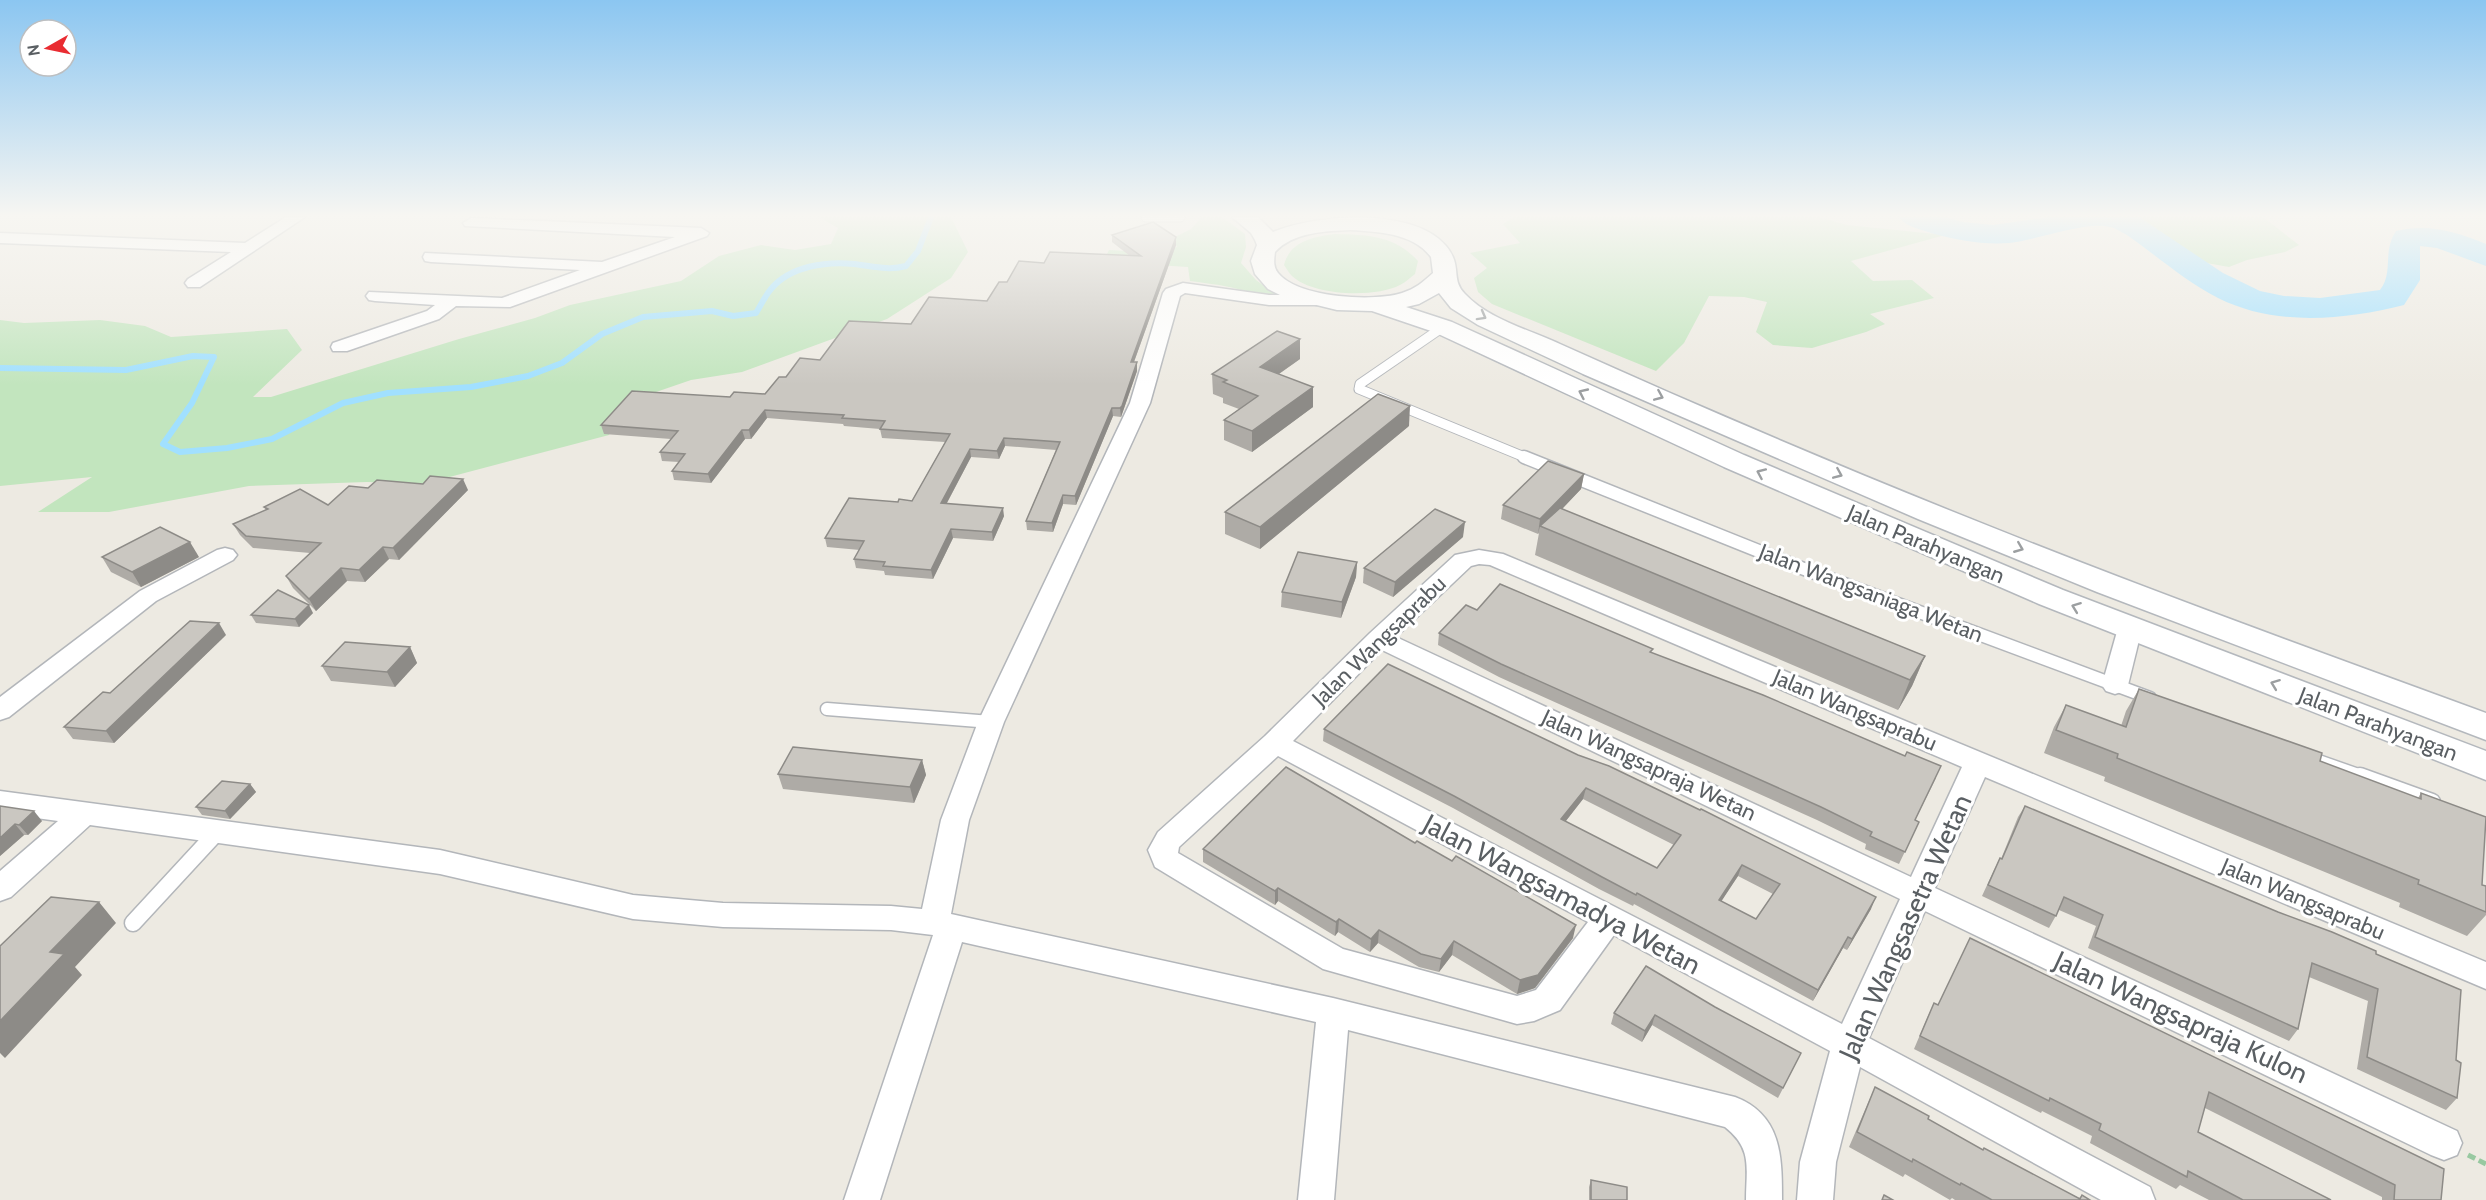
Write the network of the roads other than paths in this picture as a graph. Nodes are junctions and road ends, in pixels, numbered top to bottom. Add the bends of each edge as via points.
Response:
1 (210, 273) edge
2 (589, 273) edge
3 (1266, 273) edge
4 (1444, 273) edge
5 (1444, 276) junction
6 (194, 283) dead end
7 (375, 296) dead end
8 (452, 300) junction
9 (1317, 300) junction
10 (1374, 304) junction
11 (1443, 327) junction
12 (340, 347) dead end
13 (225, 555) dead end
14 (2130, 628) junction
15 (1378, 639) junction
16 (2115, 685) junction
17 (2157, 701) edge
18 (827, 709) dead end
19 (0, 711) edge
20 (991, 722) junction
21 (2486, 727) edge
22 (1275, 742) junction
23 (2298, 753) edge
24 (1978, 762) junction
25 (2486, 766) edge
26 (0, 802) edge
27 (2442, 806) edge
28 (85, 813) junction
29 (218, 831) junction
30 (0, 889) edge
31 (1919, 892) junction
32 (1608, 919) junction
33 (133, 923) dead end
34 (943, 925) junction
35 (2486, 976) edge
36 (1333, 1012) junction
37 (1849, 1044) junction
38 (2444, 1143) dead end
39 (862, 1200) edge
40 (1316, 1200) edge
41 (1764, 1200) edge
42 (1815, 1200) edge
43 (2137, 1200) edge

1 - 6 street
2 - 8 street via 504,303
3 - 9 main road via 1292,293
4 - 5 main road, Jalan Parahyangan
5 - 10 main road via 1419,295
5 -> 21 main road, Jalan Parahyangan via 1451,296 1487,320 1821,467 2109,585
7 - 8 street
8 - 12 street via 434,315
9 - 10 main road
9 - 20 street via 1269,300 1183,288 1172,293 1140,403
10 - 11 main road, Jalan Parahyangan
14 -> 11 main road, Jalan Parahyangan via 1734,461
11 - 16 lane, Jalan Wangsaniaga Wetan via 1360,384 1359,389 1796,566
13 - 19 street via 148,596
14 - 16 street
25 -> 14 main road, Jalan Parahyangan
15 - 22 street, Jalan Wangsaprabu
15 - 24 street, Jalan Wangsaprabu via 1463,560 1495,559
15 - 31 street, Jalan Wangsapraja Wetan
16 - 17 lane, Jalan Wangsaniaga Wetan
18 - 20 lane
20 - 34 street via 955,820
22 - 32 street, Jalan Wangsamadya Wetan
22 - 32 street, Jalan Wangsaprabu via 1168,840 1163,850 1165,859 1334,960 1517,1010 1548,1000
23 - 27 lane
24 - 31 street, Jalan Wangsasetra Wetan
24 - 35 street, Jalan Wangsaprabu
26 - 28 street
28 - 29 street
28 - 30 street
29 - 33 lane
29 - 34 street via 440,862 633,907 723,915 891,918
31 - 37 street, Jalan Wangsasetra Wetan
31 - 38 street, Jalan Wangsapraja Kulon
32 - 37 street, Jalan Wangsamadya Wetan
34 - 36 street
34 - 39 street
36 - 40 street
36 - 41 street via 1735,1113 1750,1123 1762,1142
37 - 42 street, Jalan Wangsasetra Wetan via 1818,1162
37 - 43 street, Jalan Wangsamadya Wetan

